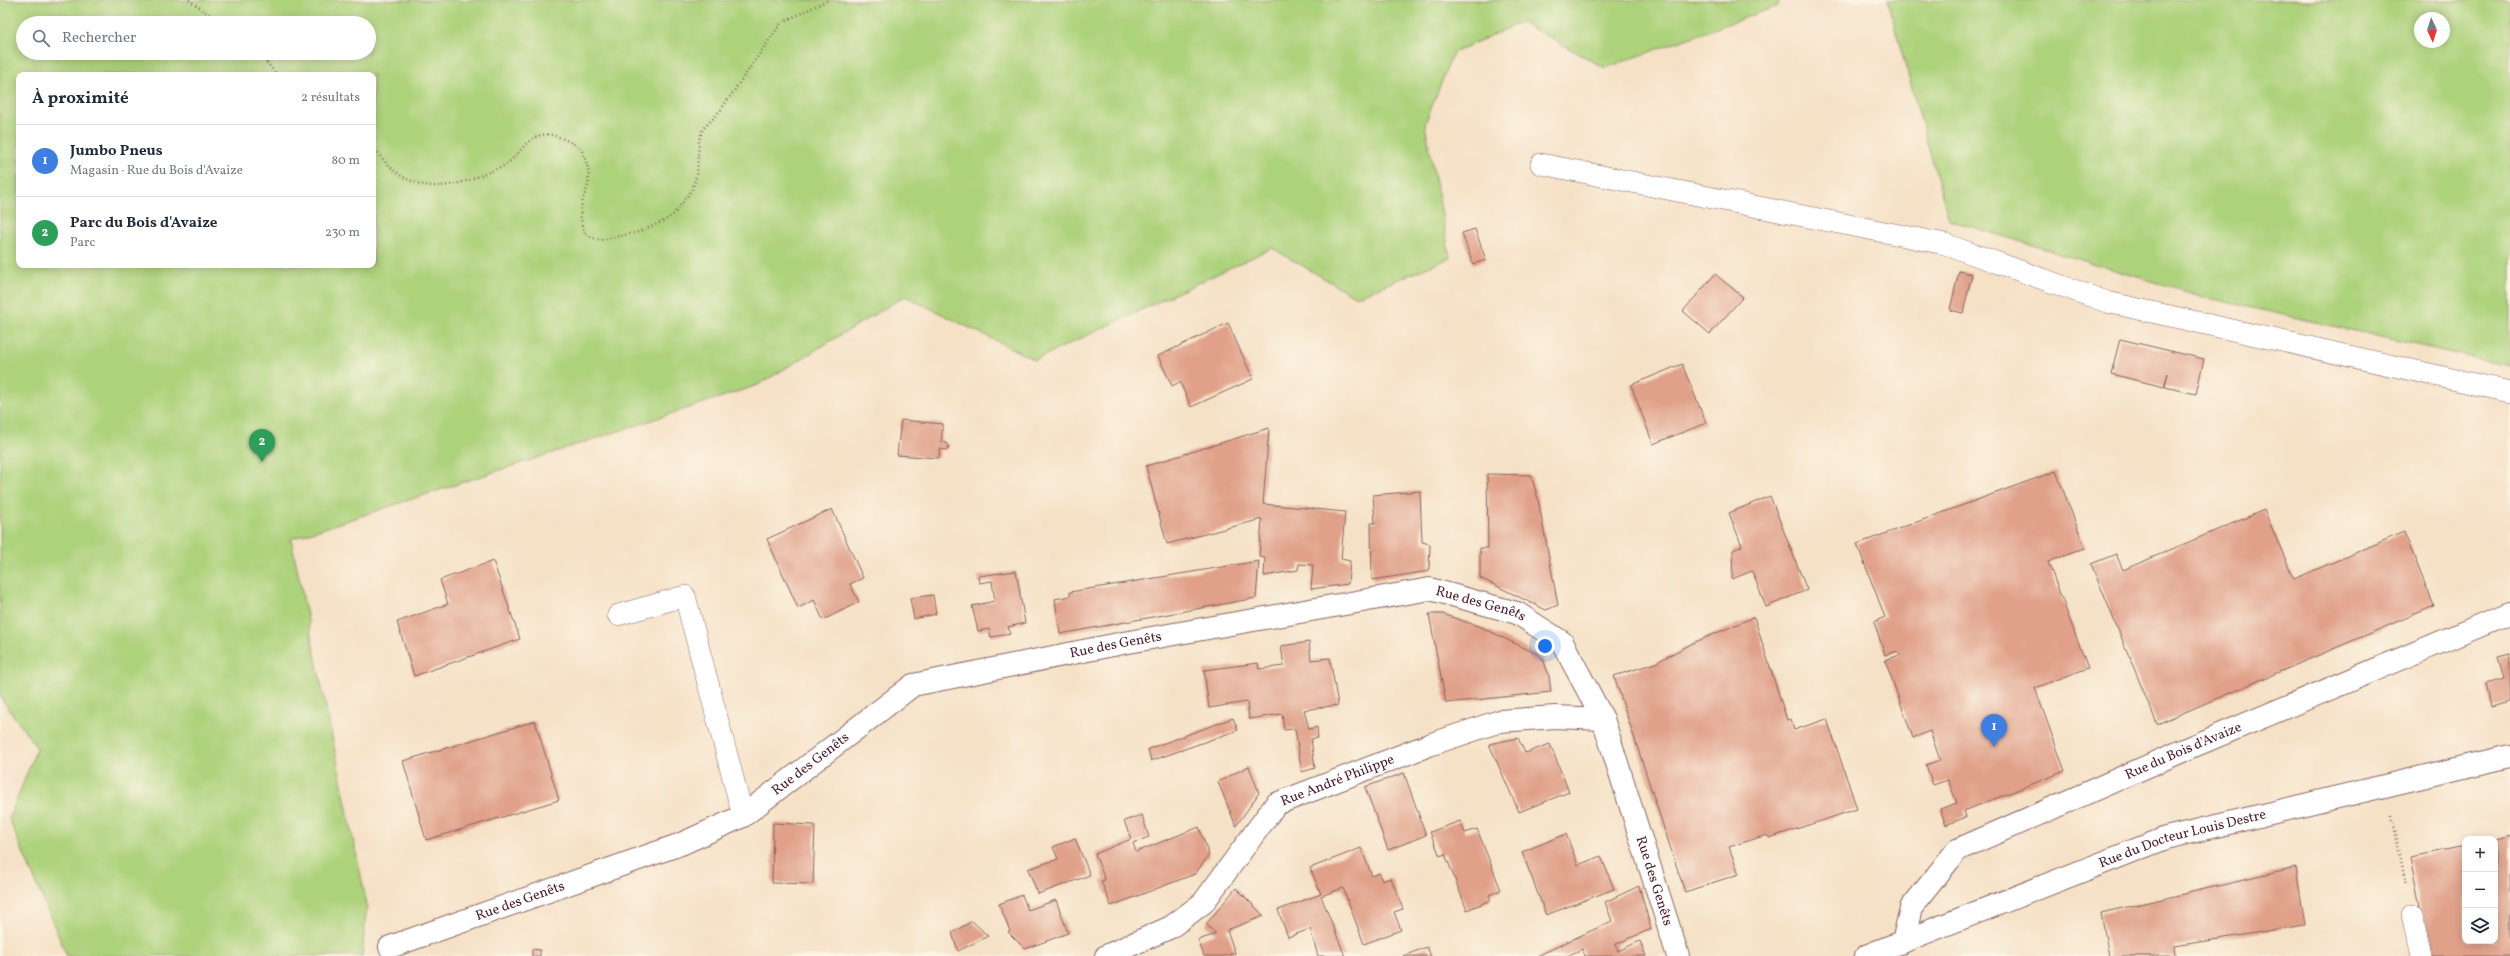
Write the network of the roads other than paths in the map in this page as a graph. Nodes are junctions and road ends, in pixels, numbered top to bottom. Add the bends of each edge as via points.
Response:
1 (1541, 164) dead end
2 (2510, 392) edge
3 (2510, 613) edge
4 (618, 615) dead end
5 (1602, 719) junction
6 (2510, 756) edge
7 (743, 816) junction
8 (2412, 915) road end
9 (1903, 942) junction
10 (390, 947) dead end
11 (1106, 956) edge
12 (1678, 956) edge
13 (1866, 956) edge
14 (2420, 956) edge

1 - 2 lane via 1945,244 2107,302
3 - 9 street, Rue du Bois d'Avaize via 2188,748 1957,850 1911,908
4 - 7 lane via 684,596
5 - 7 street, Rue des Genêts via 1562,642 1516,613 1430,588 1123,643 912,685
5 - 11 street, Rue André Philippe via 1555,717 1500,721 1429,744 1276,804 1203,903 1171,927
5 - 12 street, Rue des Genêts
6 - 9 street, Rue du Docteur Louis Destre via 2166,838
7 - 10 street, Rue des Genêts via 681,844
8 - 14 lane
9 - 13 street, Rue du Docteur Louis Destre

